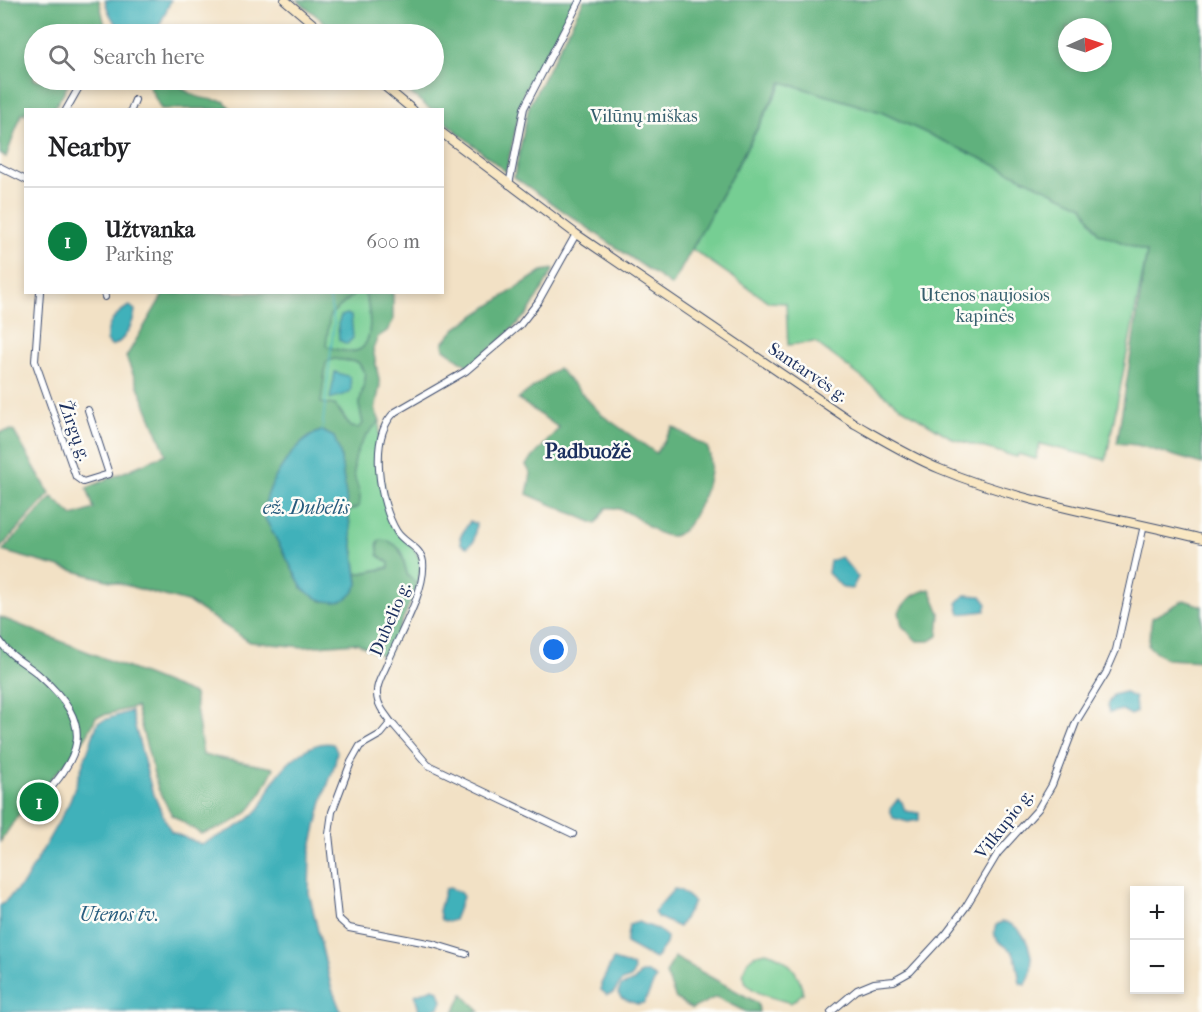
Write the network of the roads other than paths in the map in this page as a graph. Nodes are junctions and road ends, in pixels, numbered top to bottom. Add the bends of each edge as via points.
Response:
1 (285, 0) edge
2 (580, 0) edge
3 (313, 24) edge
4 (77, 90) edge
5 (389, 90) edge
6 (135, 100) dead end
7 (67, 108) edge
8 (132, 108) edge
9 (411, 108) edge
10 (444, 135) edge
11 (0, 167) edge
12 (24, 179) edge
13 (509, 186) junction
14 (576, 234) junction
15 (40, 294) edge
16 (88, 410) dead end
17 (1144, 525) junction
18 (1202, 539) edge
19 (0, 641) edge
20 (391, 723) junction
21 (34, 807) dead end
22 (573, 834) dead end
23 (466, 954) dead end
24 (831, 1012) edge

1 - 3 main road
2 - 13 street via 524,108
4 - 7 street
5 - 9 main road
6 - 8 street
10 - 13 main road, Santarvės g.
11 - 12 street
13 - 14 main road, Santarvės g.
14 - 17 main road, Santarvės g. via 855,424 921,460 1018,494
14 - 20 street, Dubelio g. via 520,326 466,370 395,412 383,428 379,461 382,493 398,533 419,551 423,560 422,581 378,685 379,704
15 - 16 street, Žirgų g. via 35,361 76,477 83,482 110,474
17 - 18 main road, Santarvės g.
17 - 24 street, Vilkupio g. via 1116,650 1076,722 1052,785 1038,809 998,853 965,908 910,972 894,981 857,990
19 - 21 street via 66,702 77,728 69,767
20 - 22 street, Dubelio g. via 428,765
20 - 23 street via 360,746 332,812 329,834 338,918 349,928

